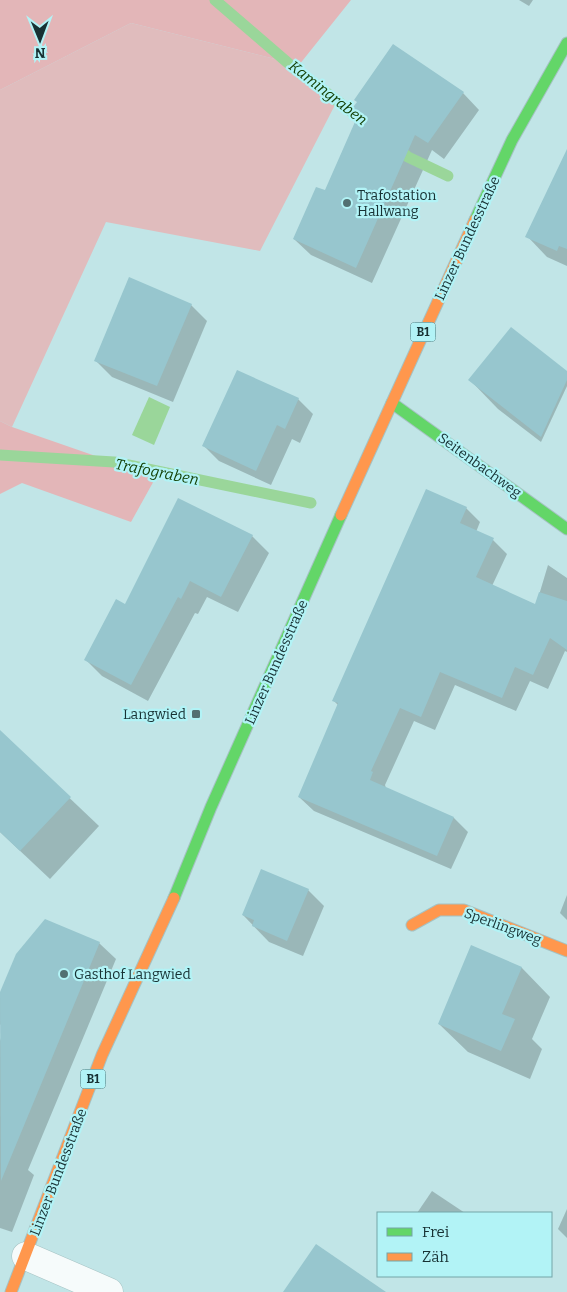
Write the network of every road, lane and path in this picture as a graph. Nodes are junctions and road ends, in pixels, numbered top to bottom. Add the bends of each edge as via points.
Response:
1 (567, 43) edge
2 (392, 403) junction
3 (567, 529) edge
4 (412, 925) dead end
5 (567, 951) edge
6 (26, 1256) junction
7 (10, 1292) edge
8 (109, 1292) edge

1 - 2 main road, Linzer Bundesstraße / B1 via 512,140
2 - 3 main road, Seitenbachweg
2 - 6 main road, Linzer Bundesstraße / B1 via 102,1055
4 - 5 main road, Sperlingweg via 439,910 464,910
6 - 7 main road, Linzer Bundesstraße / B1
6 - 8 street

